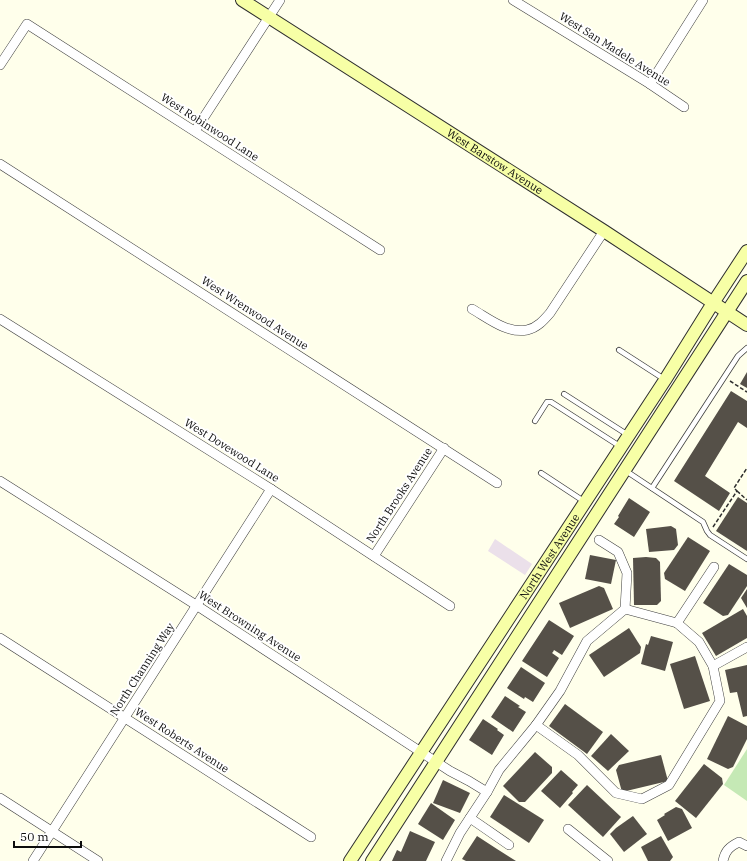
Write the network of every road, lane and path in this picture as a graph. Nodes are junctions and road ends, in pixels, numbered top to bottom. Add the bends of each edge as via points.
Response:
1 (242, 0) edge
2 (280, 0) edge
3 (513, 0) edge
4 (703, 0) edge
5 (269, 17) junction
6 (0, 65) edge
7 (650, 84) junction
8 (684, 107) dead end
9 (195, 131) junction
10 (0, 164) edge
11 (604, 231) junction
12 (380, 250) dead end
13 (747, 251) edge
14 (747, 281) edge
15 (713, 303) junction
16 (472, 309) dead end
17 (727, 312) junction
18 (0, 319) edge
19 (747, 325) edge
20 (747, 348) edge
21 (619, 350) dead end
22 (724, 376) junction
23 (665, 380) junction
24 (747, 392) edge
25 (564, 394) dead end
26 (535, 421) dead end
27 (628, 435) junction
28 (621, 447) junction
29 (444, 448) junction
30 (747, 468) edge
31 (624, 470) junction
32 (541, 473) dead end
33 (0, 481) edge
34 (497, 483) dead end
35 (652, 488) junction
36 (271, 489) junction
37 (737, 490) junction
38 (747, 500) edge
39 (585, 502) junction
40 (709, 533) junction
41 (599, 540) dead end
42 (374, 556) junction
43 (747, 558) edge
44 (714, 567) dead end
45 (196, 605) junction
46 (450, 606) dead end
47 (625, 609) junction
48 (677, 623) junction
49 (0, 638) edge
50 (747, 647) edge
51 (713, 666) junction
52 (125, 718) junction
53 (536, 725) junction
54 (421, 752) junction
55 (436, 762) junction
56 (487, 792) junction
57 (0, 798) edge
58 (470, 818) junction
59 (568, 829) dead end
60 (52, 831) junction
61 (311, 837) dead end
62 (509, 844) dead end
63 (747, 846) edge
64 (604, 860) edge
65 (33, 861) edge
66 (98, 861) edge
67 (350, 861) edge
68 (372, 861) edge
69 (446, 861) edge
70 (723, 861) edge

1 - 5 main road, West Barstow Avenue
2 - 5 street
3 - 7 street, West San Madele Avenue
4 - 7 street
5 - 9 street
5 - 11 main road, West Barstow Avenue
6 - 9 street, West Robinwood Lane via 27,24
7 - 8 street, West San Madele Avenue
9 - 12 street, West Robinwood Lane
10 - 29 street, West Wrenwood Avenue
11 - 15 main road, West Barstow Avenue
11 - 16 street via 541,323 528,330 515,330 501,326
13 - 15 main road, North West Avenue
14 - 17 main road, North West Avenue
15 - 17 main road, West Barstow Avenue
15 - 23 main road, North West Avenue
17 - 19 main road, West Barstow Avenue
17 - 31 main road, North West Avenue
18 - 36 street, West Dovewood Lane
20 - 22 lane
21 - 23 lane
22 - 24 path
22 - 35 lane
23 - 27 main road, North West Avenue
25 - 27 lane
26 - 28 lane via 547,402 551,402
27 - 28 main road, North West Avenue
28 - 39 main road, North West Avenue
29 - 34 street, West Wrenwood Avenue
29 - 42 street, North Brooks Avenue
30 - 37 path via 734,488
31 - 35 lane
31 - 55 main road, North West Avenue
32 - 39 lane
33 - 45 street, West Browning Avenue
35 - 40 lane via 703,522
36 - 42 street, West Dovewood Lane
36 - 45 street, North Channing Way
37 - 38 path
37 - 40 path
39 - 54 main road, North West Avenue
40 - 43 lane
41 - 47 street via 618,552 627,572
42 - 46 street, West Dovewood Lane
44 - 48 street
45 - 52 street, North Channing Way
45 - 54 street, West Browning Avenue
47 - 48 street
47 - 53 street via 587,641 560,691
48 - 51 street via 699,642
49 - 52 street, West Roberts Avenue
50 - 51 street
51 - 53 street via 720,702 669,785 642,799 616,793 578,755
52 - 60 street, North Channing Way
52 - 61 street, West Roberts Avenue
53 - 56 street via 499,770
54 - 55 street, West Browning Avenue
54 - 67 main road, North West Avenue
55 - 56 street, West Browning Avenue
55 - 68 main road, North West Avenue
56 - 58 street
57 - 60 street
58 - 62 street
58 - 69 street
59 - 64 street
60 - 65 street, North Channing Way
60 - 66 street
63 - 70 street via 738,842 731,846

